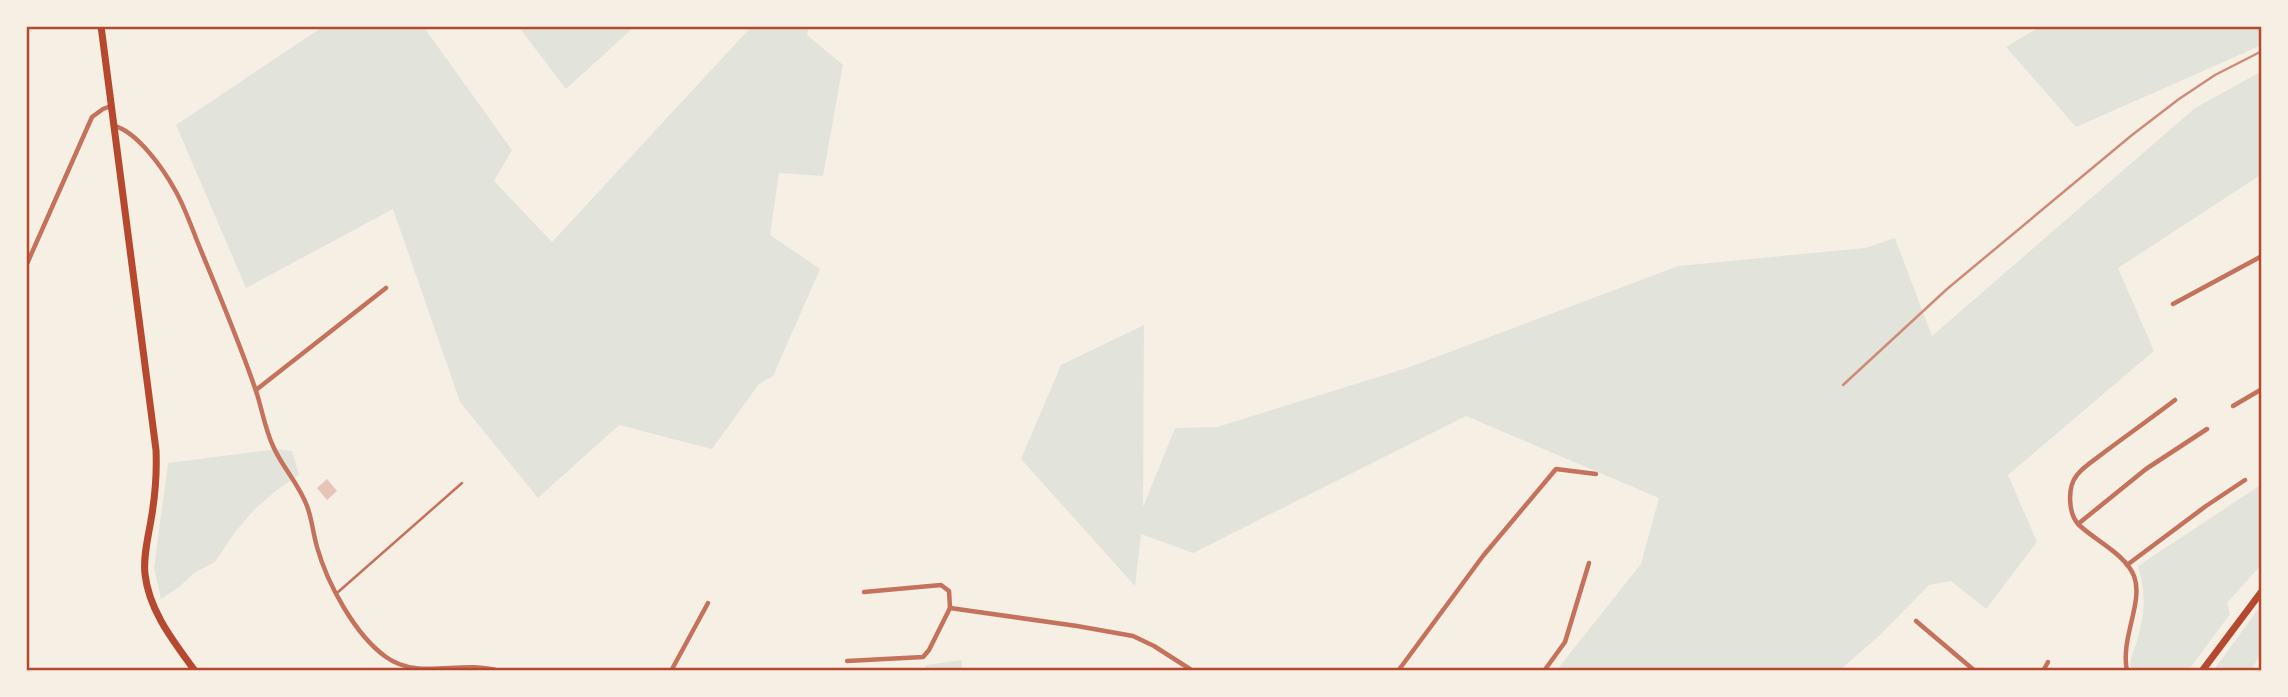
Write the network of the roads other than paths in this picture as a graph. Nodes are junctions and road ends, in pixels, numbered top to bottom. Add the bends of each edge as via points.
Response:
1 (102, 26) edge
2 (112, 106) junction
3 (114, 126) junction
4 (2262, 256) edge
5 (26, 266) edge
6 (386, 288) dead end
7 (2173, 304) dead end
8 (2262, 389) edge
9 (256, 390) junction
10 (2175, 400) dead end
11 (2233, 406) dead end
12 (2207, 429) dead end
13 (1596, 474) dead end
14 (2245, 481) dead end
15 (462, 483) dead end
16 (2078, 524) junction
17 (1589, 563) dead end
18 (2127, 565) junction
19 (2262, 591) edge
20 (864, 592) dead end
21 (337, 593) junction
22 (708, 603) dead end
23 (950, 608) junction
24 (1916, 621) dead end
25 (847, 661) dead end
26 (2048, 662) dead end
27 (195, 671) edge
28 (499, 671) edge
29 (671, 671) edge
30 (1193, 671) edge
31 (1398, 671) edge
32 (1544, 671) edge
33 (1975, 671) edge
34 (2043, 671) edge
35 (2127, 671) edge
36 (2203, 671) edge

1 - 2 main road
2 - 3 main road
2 - 5 street via 92,117
3 - 9 street via 135,138 176,191
3 - 27 main road via 156,450 145,574 159,617
4 - 7 street
6 - 9 street
8 - 11 street
9 - 21 street via 272,445 307,505 317,548
10 - 16 street via 2076,476 2071,508
12 - 16 street via 2146,469
13 - 31 street via 1556,468 1475,566
14 - 18 street
15 - 21 lane
16 - 18 street
17 - 32 street via 1565,642
18 - 35 street via 2136,589 2124,651
19 - 36 main road
20 - 23 street via 941,585 948,591
21 - 28 street via 357,627 396,664 414,669 482,666
22 - 29 street
23 - 25 street via 923,657
23 - 30 street via 1133,636
24 - 33 street
26 - 34 street

